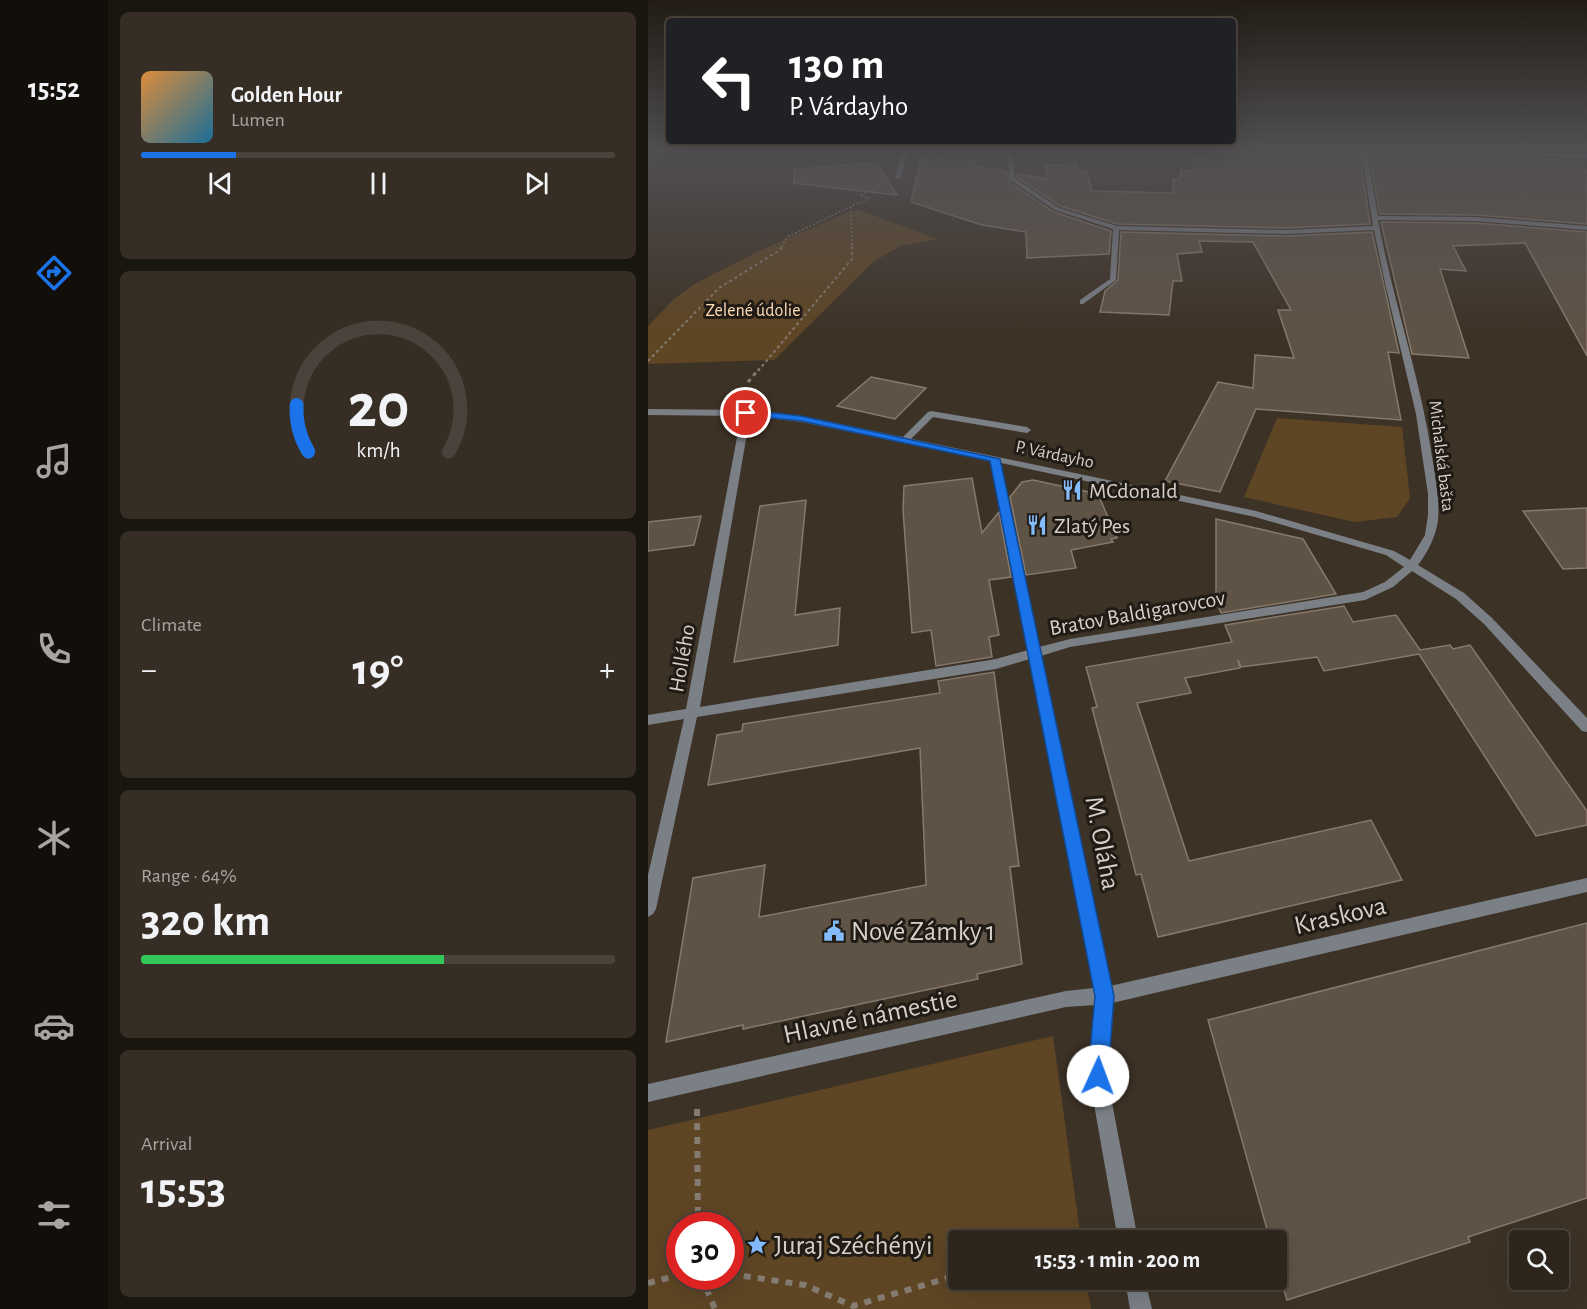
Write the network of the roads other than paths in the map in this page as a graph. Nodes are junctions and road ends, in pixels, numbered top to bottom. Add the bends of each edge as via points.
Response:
1 (1060, 210) edge
2 (1374, 210) edge
3 (1375, 218) junction
4 (1116, 228) junction
5 (1378, 228) junction
6 (1587, 228) edge
7 (1083, 302) dead end
8 (648, 412) edge
9 (746, 413) junction
10 (1027, 430) dead end
11 (905, 440) junction
12 (995, 459) junction
13 (1412, 564) junction
14 (1035, 652) junction
15 (692, 713) junction
16 (648, 720) edge
17 (1587, 727) edge
18 (1587, 885) edge
19 (648, 909) edge
20 (1104, 996) junction
21 (648, 1093) edge
22 (1126, 1230) edge
23 (1137, 1290) edge
24 (1141, 1309) edge

1 - 4 street
2 - 3 street, Michalská bašta
3 - 5 street, Michalská bašta
3 - 6 street via 1475,219
4 - 5 street via 1287,232
4 - 7 street via 1113,280
5 - 13 street, Michalská bašta via 1424,430 1433,504 1427,539
8 - 9 street, P. Várdayho
9 - 11 street, P. Várdayho via 801,418
9 - 15 street, Hollého
10 - 11 street via 931,414
11 - 12 street, P. Várdayho
12 - 13 street, P. Várdayho via 1256,514 1390,553
12 - 14 street, M. Oláha
13 - 14 street, Bratov Baldigarovcov via 1383,590 1365,596 1070,643
13 - 17 street via 1460,596 1488,621
14 - 15 street, Bratov Baldigarovcov via 996,664
14 - 20 street, M. Oláha
15 - 16 street, Bratov Baldigarovcov
15 - 19 street, Hollého
18 - 20 street, Kraskova
20 - 21 street, Hlavné námestie via 1066,999
20 - 22 street, M. Oláha via 1098,1076
23 - 24 street

